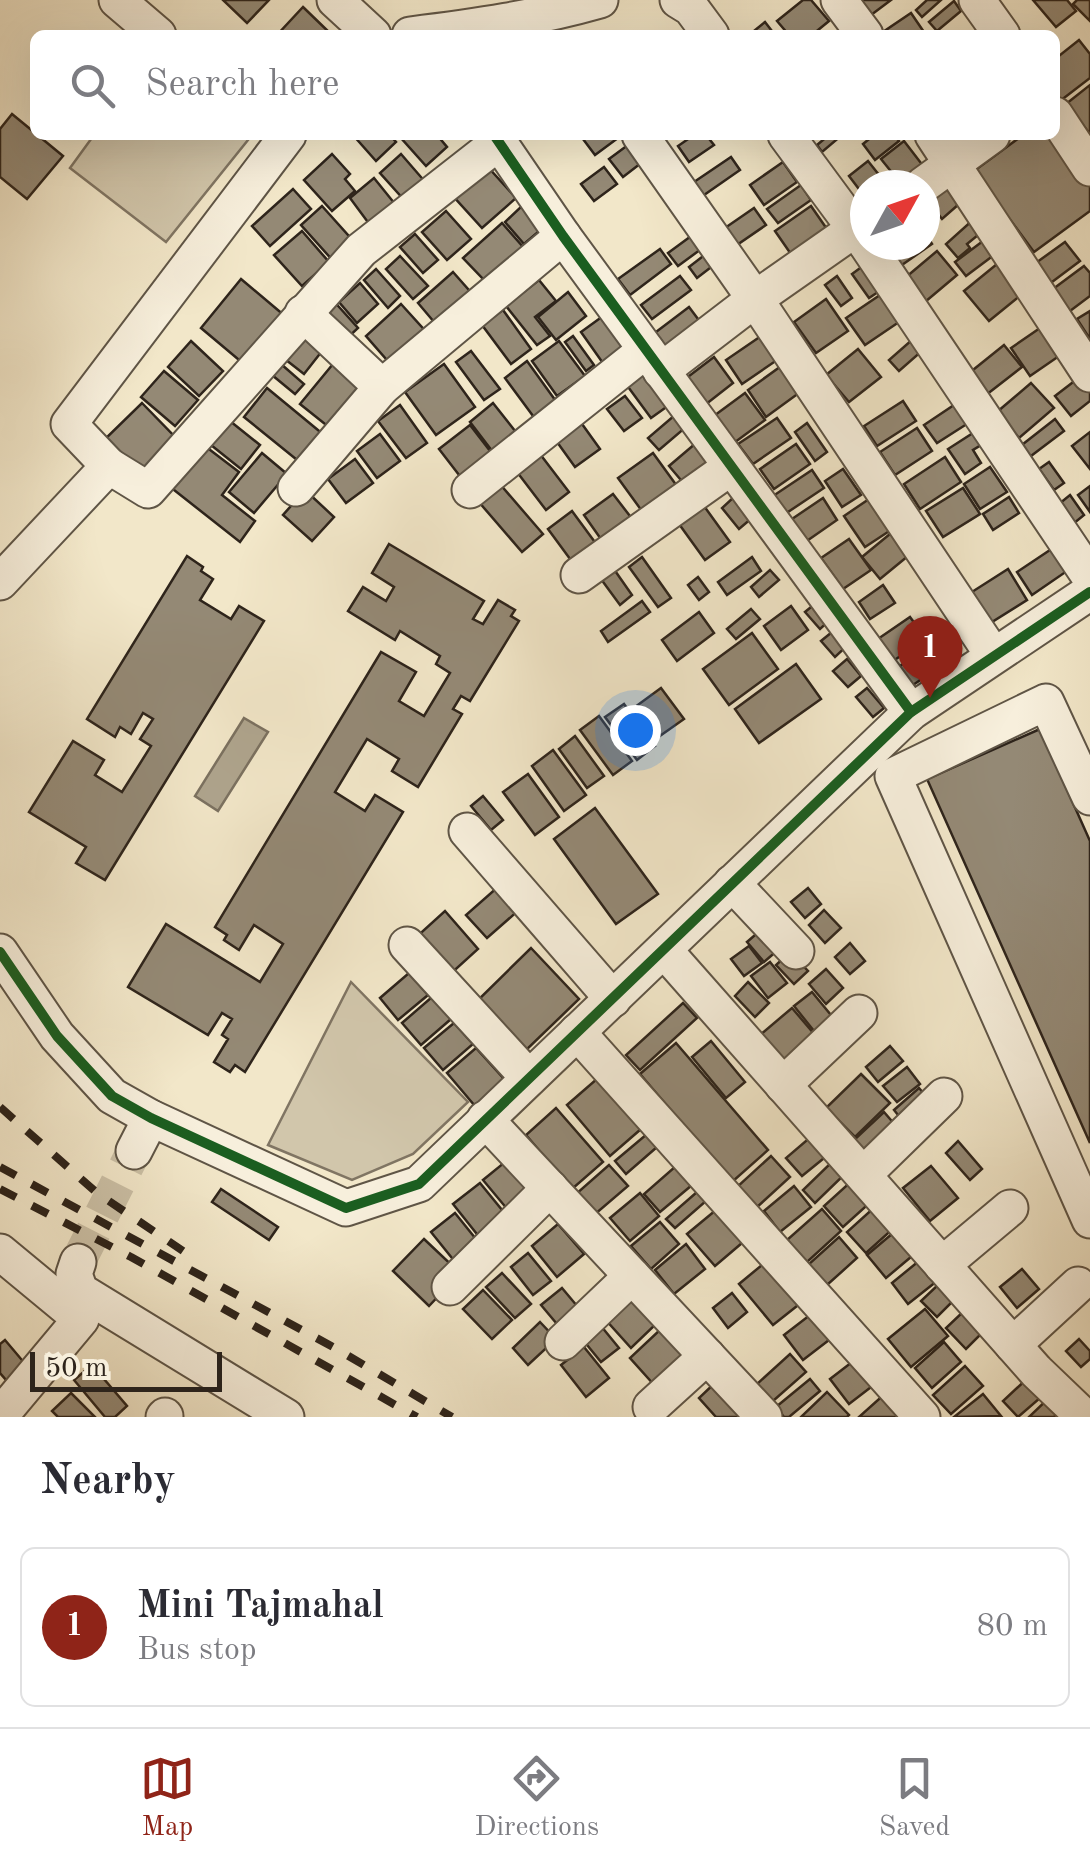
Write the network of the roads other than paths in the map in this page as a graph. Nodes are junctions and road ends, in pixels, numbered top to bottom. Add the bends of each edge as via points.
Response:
1 (117, 0) edge
2 (335, 0) edge
3 (600, 0) edge
4 (678, 0) edge
5 (839, 0) edge
6 (978, 0) edge
7 (557, 16) edge
8 (152, 30) edge
9 (368, 30) edge
10 (457, 30) edge
11 (707, 30) edge
12 (861, 30) edge
13 (999, 30) edge
14 (1060, 123) edge
15 (280, 140) edge
16 (496, 140) edge
17 (498, 140) edge
18 (643, 140) edge
19 (790, 140) edge
20 (936, 140) edge
21 (986, 140) edge
22 (954, 165) junction
23 (1090, 168) edge
24 (940, 174) edge
25 (850, 217) edge
26 (562, 236) junction
27 (850, 242) edge
28 (880, 260) edge
29 (755, 300) junction
30 (304, 313) junction
31 (654, 360) junction
32 (1090, 374) edge
33 (382, 387) junction
34 (109, 466) junction
35 (732, 468) junction
36 (296, 488) dead end
37 (470, 490) dead end
38 (580, 575) dead end
39 (1090, 577) edge
40 (0, 582) edge
41 (1090, 592) edge
42 (992, 655) junction
43 (911, 712) junction
44 (1090, 797) edge
45 (467, 831) dead end
46 (732, 883) junction
47 (407, 944) dead end
48 (664, 950) junction
49 (796, 951) dead end
50 (0, 952) edge
51 (612, 998) junction
52 (859, 1013) dead end
53 (577, 1032) junction
54 (529, 1078) junction
55 (783, 1084) junction
56 (944, 1096) dead end
57 (151, 1118) junction
58 (485, 1119) junction
59 (134, 1151) tunnel mouth
60 (864, 1174) junction
61 (550, 1188) junction
62 (1010, 1208) dead end
63 (1090, 1220) edge
64 (0, 1252) edge
65 (942, 1265) junction
66 (632, 1276) junction
67 (33, 1279) junction
68 (1078, 1284) dead end
69 (450, 1287) dead end
70 (563, 1342) dead end
71 (1013, 1345) junction
72 (707, 1356) junction
73 (651, 1407) dead end
74 (0, 1416) edge
75 (286, 1417) edge
76 (764, 1417) edge
77 (922, 1417) edge
78 (1084, 1417) edge

1 - 8 street
2 - 9 street
3 - 7 street
4 - 11 street
5 - 12 street
6 - 13 street
7 - 10 street
14 - 23 street
15 - 34 street via 69,424
16 - 30 street via 360,250
17 - 26 street
18 - 29 street
19 - 25 street
20 - 22 street
21 - 22 street
22 - 24 street
22 - 32 street
26 - 31 street
26 - 33 street
27 - 29 street
28 - 39 street
29 - 31 street
29 - 42 street
30 - 33 street
30 - 34 street via 148,490
31 - 35 street
31 - 37 street
33 - 36 street
34 - 40 street
35 - 38 street
35 - 43 street
41 - 42 street
42 - 43 street
43 - 46 street
44 - 63 street via 1046,702 893,776
45 - 51 street
46 - 48 street
46 - 49 street
47 - 54 street
48 - 51 street
48 - 55 street
50 - 57 street via 56,1036 112,1096
51 - 53 street
52 - 55 street
53 - 54 street
53 - 77 street
54 - 58 street
55 - 60 street
56 - 60 street
57 - 58 street via 346,1208 419,1184
57 - 59 street
58 - 61 street
60 - 65 street
61 - 66 street
61 - 69 street
62 - 65 street
64 - 67 street
65 - 71 street
66 - 70 street
66 - 72 street
67 - 74 street via 80,1320
67 - 75 street via 76,1268 80,1291
68 - 71 street
71 - 78 street
72 - 73 street
72 - 76 street

